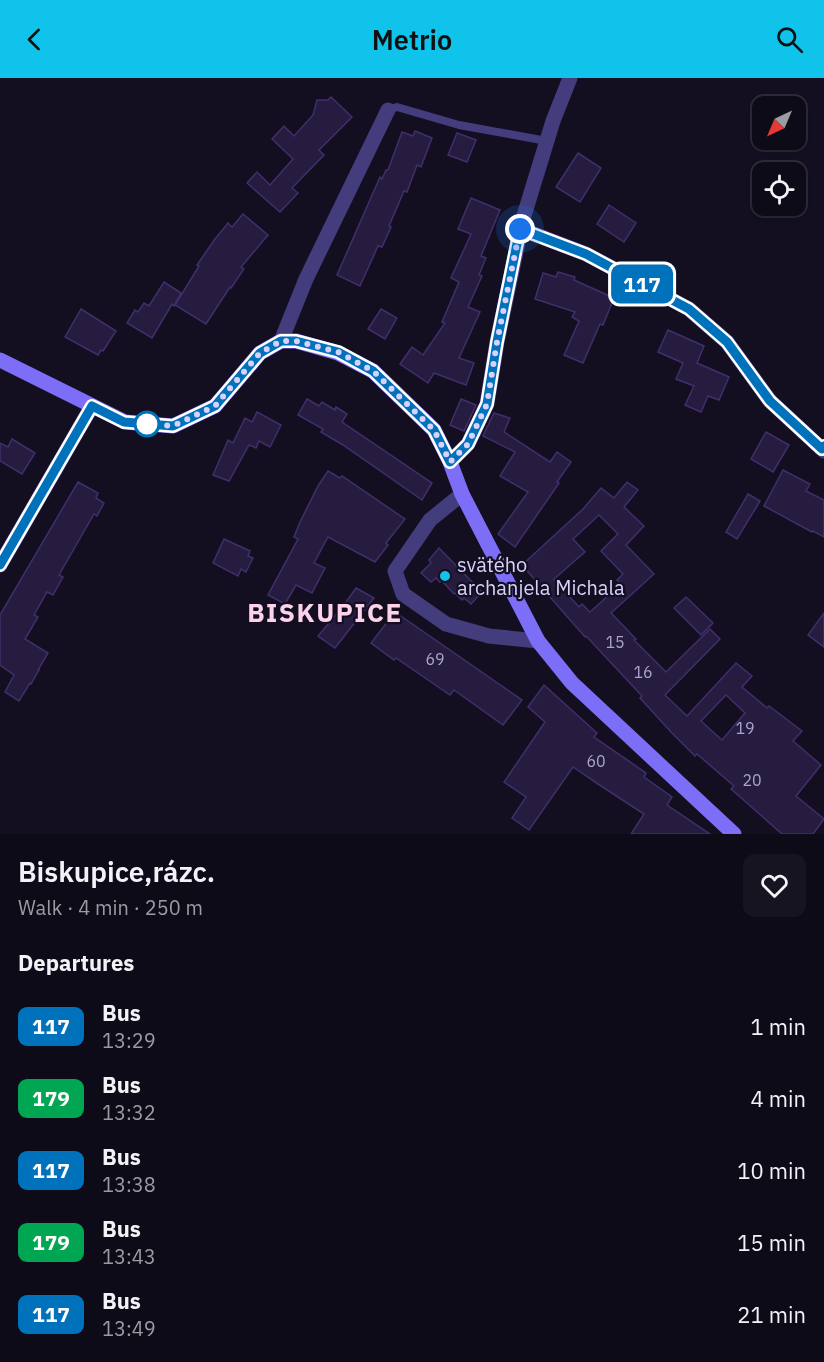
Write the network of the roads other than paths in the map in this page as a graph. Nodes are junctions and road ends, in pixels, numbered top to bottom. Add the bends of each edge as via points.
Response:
1 (570, 78) edge
2 (388, 110) joint
3 (547, 141) junction
4 (520, 229) junction
5 (281, 341) junction
6 (0, 360) edge
7 (92, 406) junction
8 (823, 449) edge
9 (450, 462) junction
10 (462, 494) junction
11 (0, 565) edge
12 (538, 640) junction
13 (734, 834) edge

1 - 3 street
2 - 3 lane via 397,107 459,125
2 - 5 street via 306,279
3 - 4 street
4 - 8 street via 586,254 689,309 727,342 770,401
4 - 9 street via 487,404 468,444
5 - 7 street via 260,353 215,406 173,426 124,422
5 - 9 street via 338,352 373,371 434,430
6 - 7 street
7 - 11 street
9 - 10 street
10 - 12 street
10 - 12 street via 430,520 395,571 403,594 446,624 489,636
12 - 13 street via 572,682

